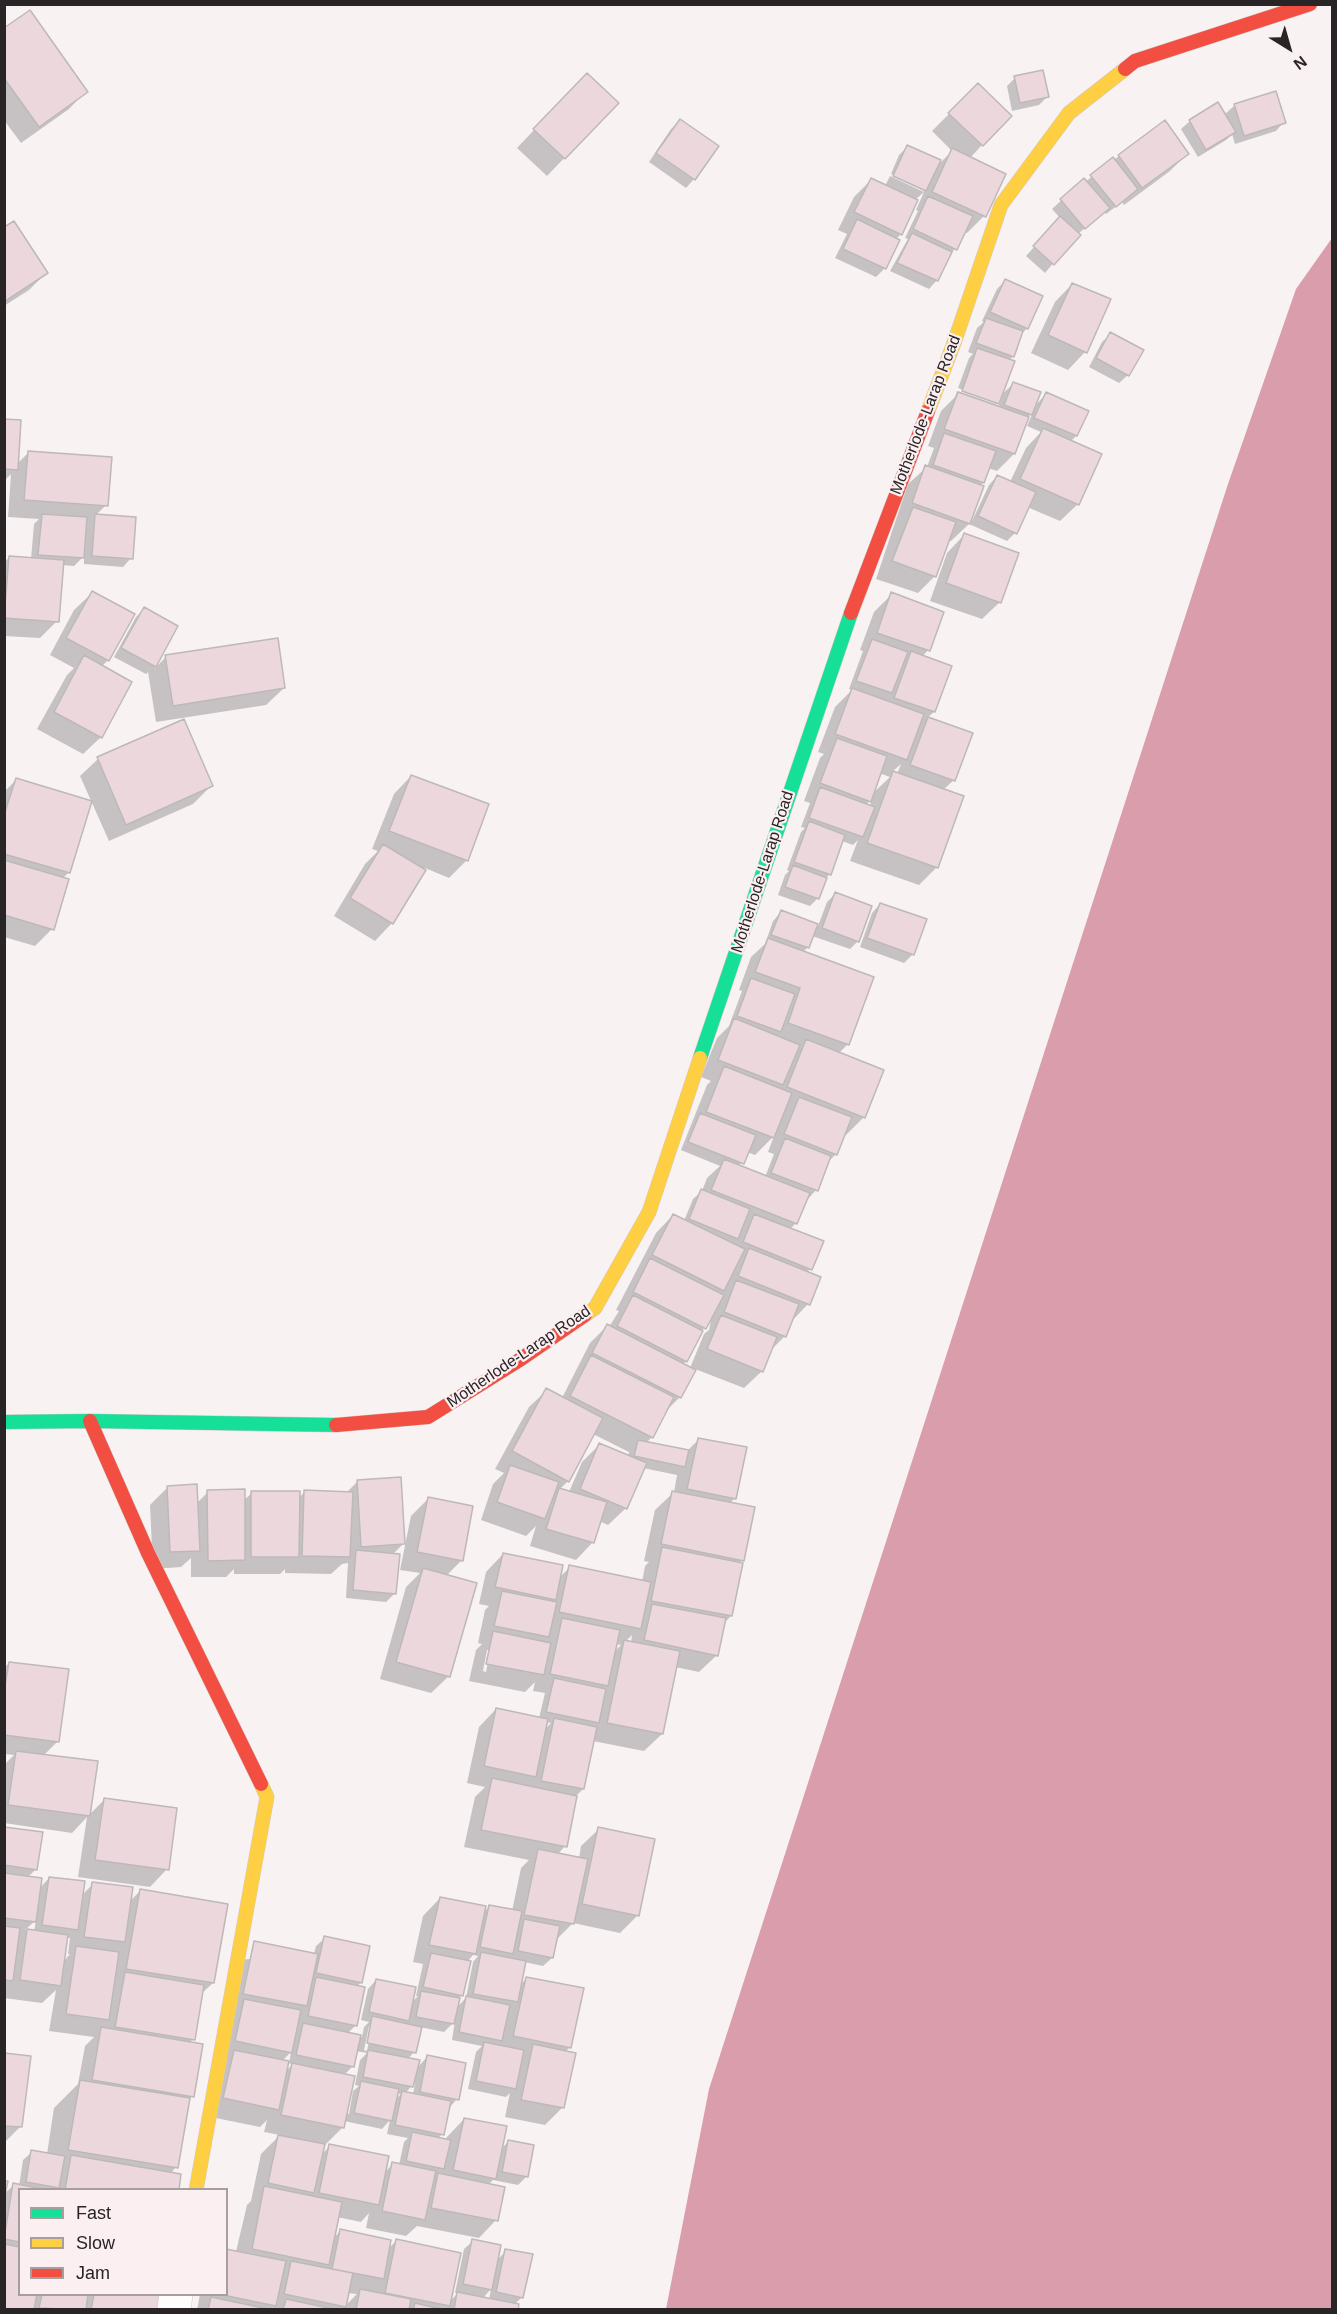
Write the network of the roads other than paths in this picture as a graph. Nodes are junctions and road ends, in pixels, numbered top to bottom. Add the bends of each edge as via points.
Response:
1 (1310, 4) edge
2 (90, 1421) junction
3 (4, 1422) edge
4 (196, 2188) edge

1 - 2 street, Motherlode-Larap Road via 1135,61 1069,113 1001,205 954,343 837,649 650,1212 595,1308 428,1417 332,1425
2 - 3 street, Motherlode-Larap Road
2 - 4 street via 148,1553 267,1797

